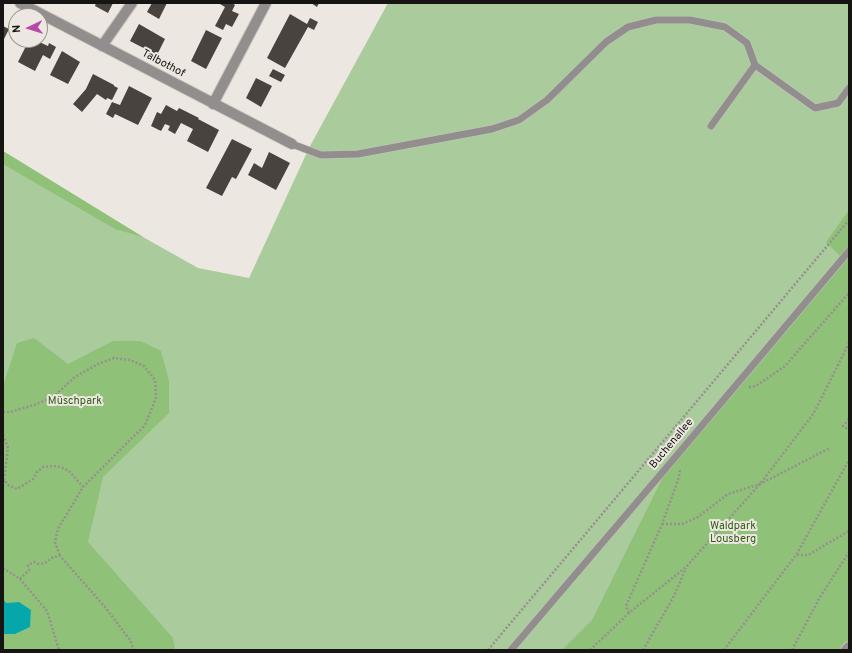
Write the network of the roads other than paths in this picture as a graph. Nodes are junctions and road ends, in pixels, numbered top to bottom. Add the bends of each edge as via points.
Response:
1 (20, 3) edge
2 (132, 3) edge
3 (266, 3) edge
4 (102, 46) junction
5 (755, 65) junction
6 (849, 88) edge
7 (213, 104) junction
8 (712, 126) dead end
9 (292, 144) joint
10 (849, 251) edge
11 (849, 646) edge
12 (511, 650) edge
13 (846, 650) edge

1 - 4 street, Talbothof
2 - 4 street
3 - 7 street
4 - 7 street, Talbothof
5 - 6 lane via 815,108 838,103
5 - 8 lane
5 - 9 lane via 747,43 725,27 690,20 656,20 628,27 606,42 547,100 519,120 492,129 358,154 321,155
7 - 9 street, Talbothof
10 - 12 lane, Buchenallee
11 - 13 street

